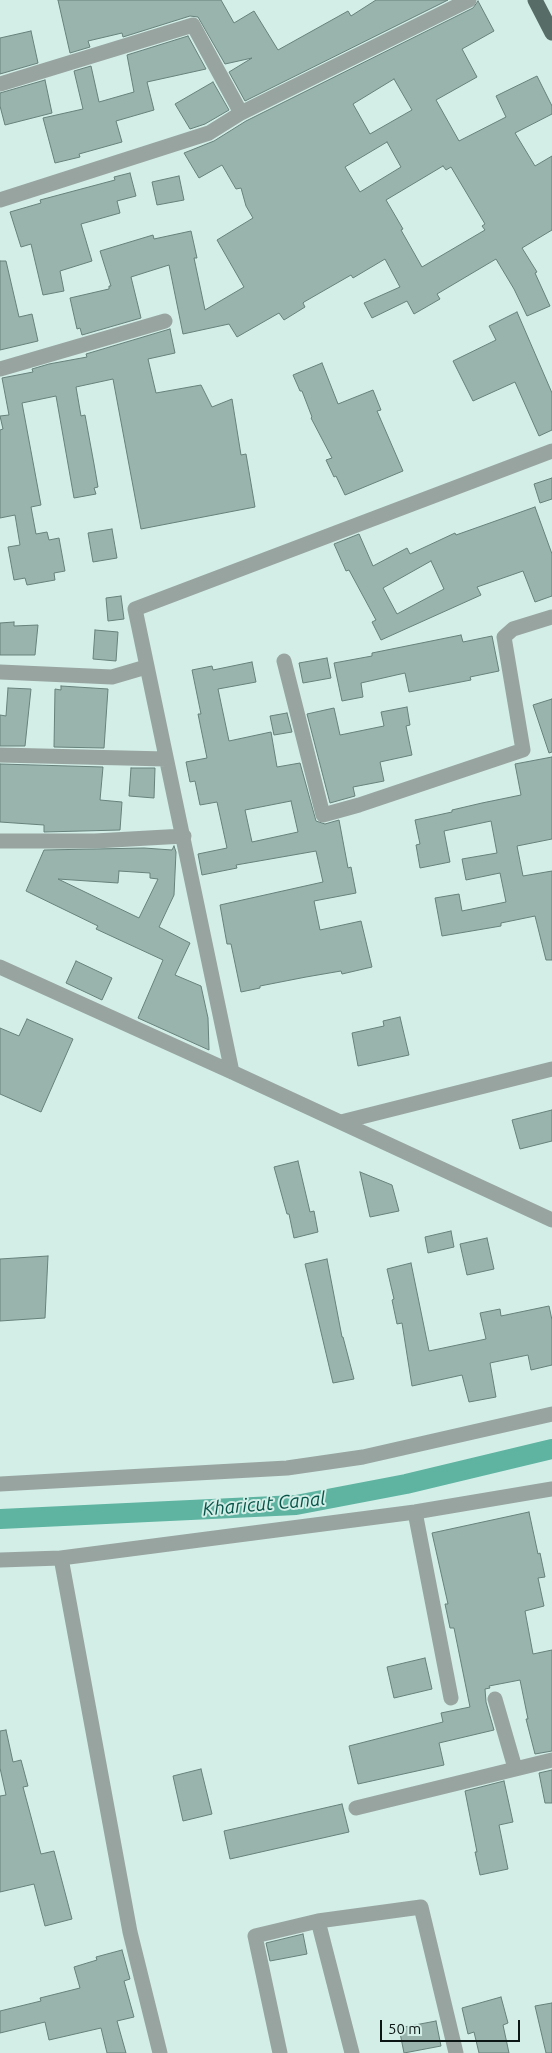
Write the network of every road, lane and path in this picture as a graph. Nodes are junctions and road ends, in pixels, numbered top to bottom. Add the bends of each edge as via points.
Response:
1 (469, 0) edge
2 (535, 0) edge
3 (552, 32) edge
4 (0, 84) edge
5 (241, 113) junction
6 (0, 200) edge
7 (165, 321) dead end
8 (0, 369) edge
9 (552, 451) edge
10 (552, 617) edge
11 (284, 661) dead end
12 (146, 667) junction
13 (0, 672) edge
14 (0, 755) edge
15 (166, 759) junction
16 (184, 836) junction
17 (0, 841) edge
18 (0, 967) edge
19 (552, 1069) edge
20 (232, 1072) junction
21 (342, 1122) junction
22 (552, 1220) edge
23 (552, 1414) edge
24 (0, 1484) edge
25 (552, 1489) edge
26 (415, 1512) junction
27 (61, 1558) junction
28 (0, 1560) edge
29 (451, 1698) dead end
30 (495, 1699) dead end
31 (552, 1760) edge
32 (515, 1768) junction
33 (356, 1808) dead end
34 (318, 1922) junction
35 (160, 2053) edge
36 (280, 2053) edge
37 (352, 2053) edge
38 (456, 2053) edge

1 - 5 street
2 - 3 main road
4 - 5 street via 193,25
5 - 6 street via 209,133
7 - 8 street
9 - 12 street via 135,609
10 - 11 street via 513,630 504,637 523,750 323,815
12 - 13 street via 112,677
12 - 15 street
14 - 15 street
15 - 16 street
16 - 17 street via 94,841
16 - 20 street
18 - 20 street
19 - 21 street
20 - 21 street
21 - 22 street
23 - 24 street via 363,1457 287,1468
25 - 26 street
26 - 27 street
26 - 29 street
27 - 28 street
27 - 35 street via 130,1932
30 - 32 street
31 - 32 street
32 - 33 street
34 - 36 street via 255,1936
34 - 37 street
34 - 38 street via 421,1906

